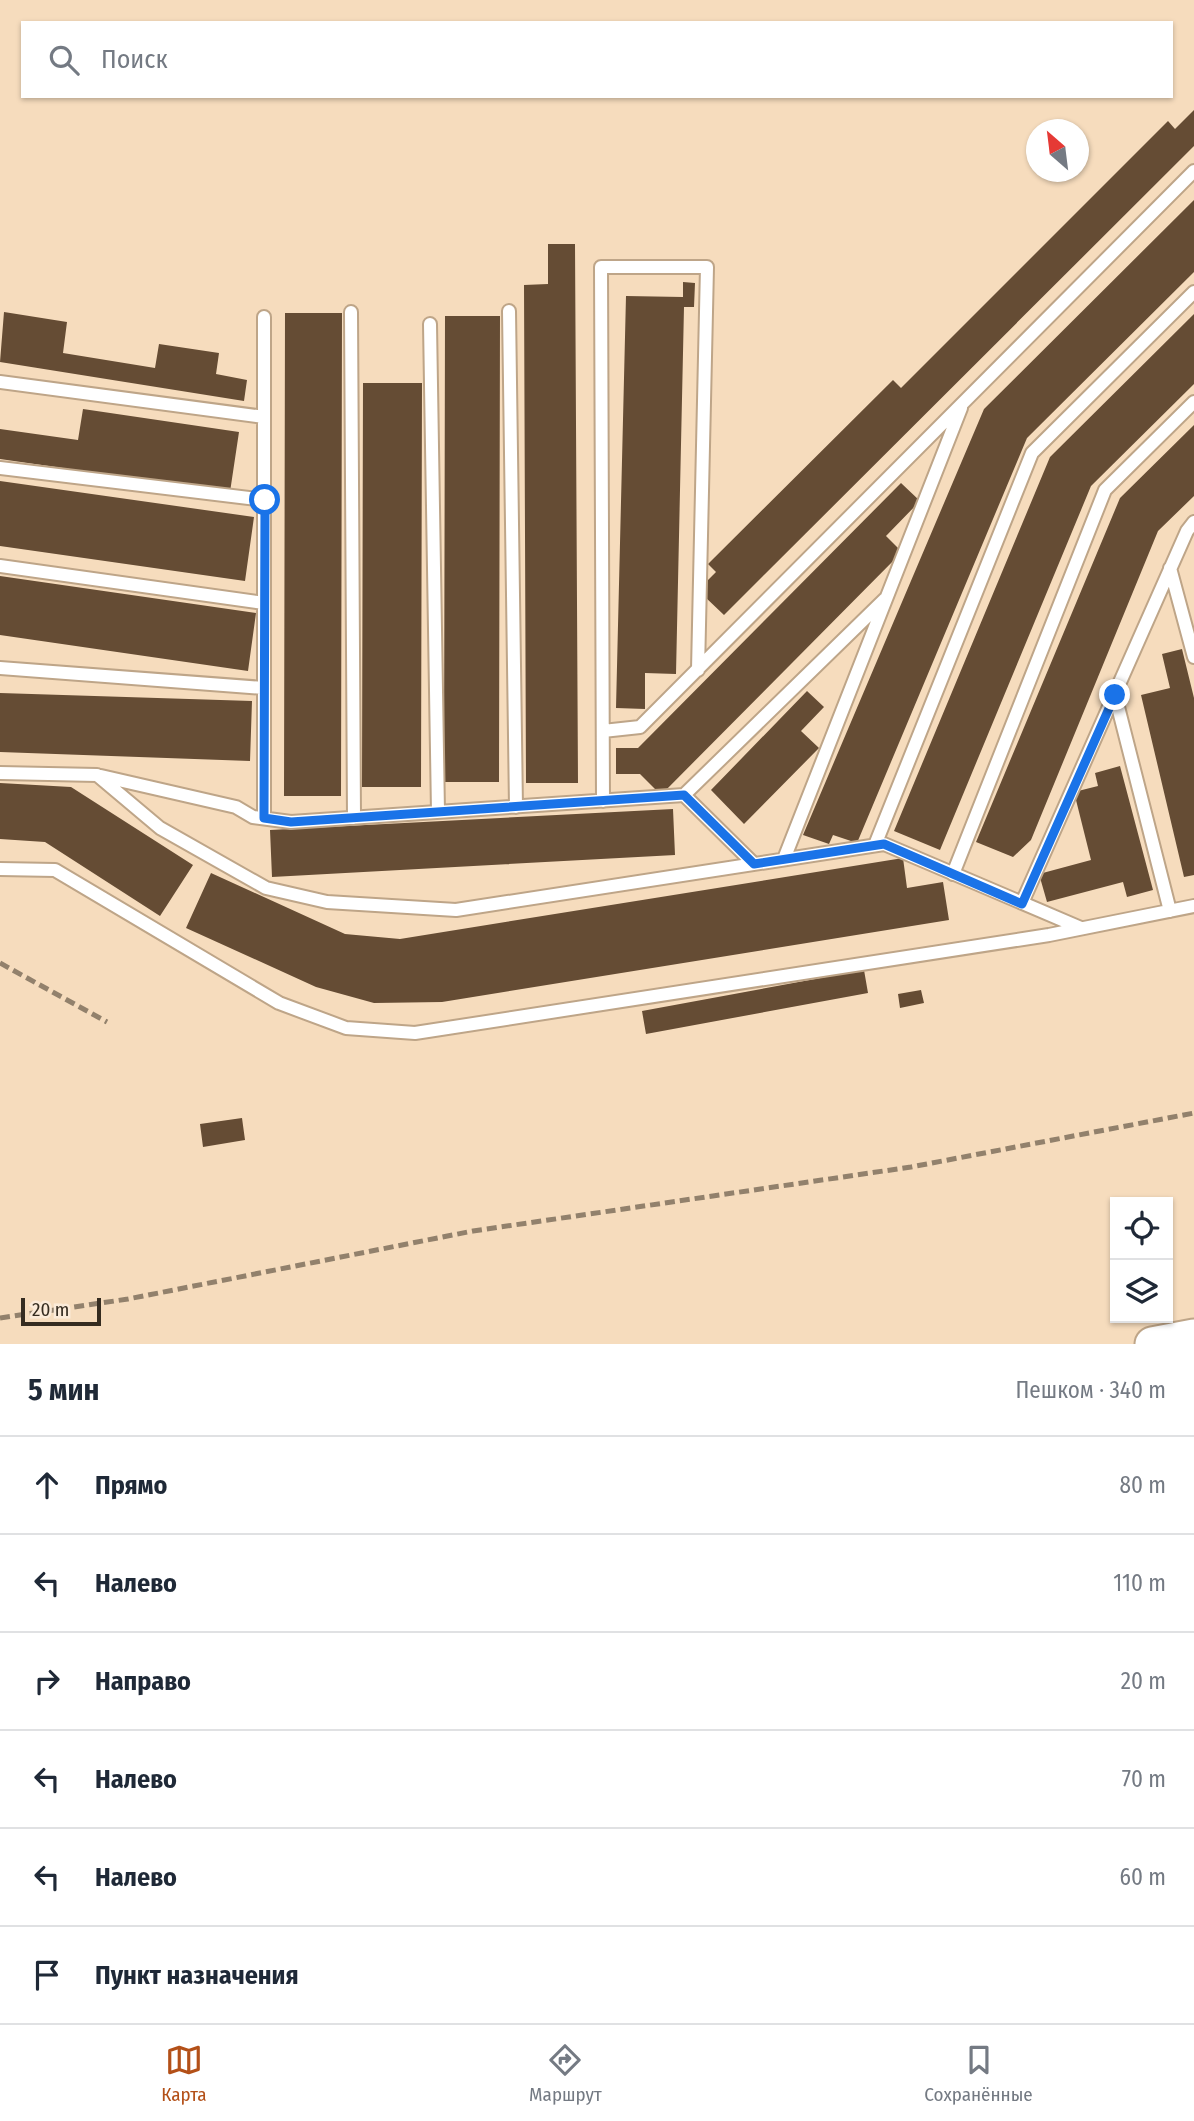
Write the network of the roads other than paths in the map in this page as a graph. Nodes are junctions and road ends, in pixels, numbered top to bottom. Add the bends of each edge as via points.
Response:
1 (1194, 171) edge
2 (1194, 292) edge
3 (509, 311) dead end
4 (351, 312) dead end
5 (264, 317) dead end
6 (430, 324) dead end
7 (0, 382) edge
8 (964, 401) junction
9 (1194, 402) edge
10 (264, 418) junction
11 (0, 468) edge
12 (265, 500) junction
13 (1194, 522) edge
14 (0, 566) edge
15 (1170, 568) junction
16 (887, 596) junction
17 (264, 603) junction
18 (1194, 657) edge
19 (0, 668) edge
20 (698, 670) junction
21 (264, 688) junction
22 (1115, 695) junction
23 (603, 731) junction
24 (0, 773) edge
25 (97, 775) junction
26 (684, 795) junction
27 (603, 801) junction
28 (516, 807) junction
29 (438, 812) junction
30 (264, 818) junction
31 (354, 818) junction
32 (875, 845) junction
33 (784, 859) junction
34 (754, 864) junction
35 (0, 869) edge
36 (953, 874) junction
37 (1022, 904) junction
38 (1194, 906) edge
39 (1170, 911) junction
40 (1081, 929) junction
41 (1194, 1336) edge
42 (1152, 1344) edge

1 - 8 lane
2 - 32 lane via 1032,453
3 - 28 lane
4 - 31 lane
5 - 10 lane
6 - 29 lane
7 - 10 lane
8 - 16 lane
8 - 20 lane
9 - 36 lane via 1105,490
10 - 12 lane
11 - 12 lane
12 - 17 lane
13 - 15 lane
14 - 17 lane
15 - 18 lane
15 - 22 lane
16 - 26 lane
16 - 33 lane
17 - 21 lane
19 - 21 lane
20 - 23 lane via 640,727
20 - 23 lane via 707,267 601,267
21 - 30 lane
22 - 37 lane
22 - 39 lane
23 - 27 lane
24 - 25 lane
25 - 30 lane via 236,807
25 - 34 lane via 160,828 266,888 327,902 456,910
26 - 27 lane
26 - 34 lane
27 - 28 lane
28 - 29 lane
29 - 31 lane
30 - 31 lane via 291,822
32 - 33 lane
32 - 36 lane via 884,844
33 - 34 lane
35 - 40 lane via 55,870 279,1003 346,1028 415,1033
36 - 37 lane
37 - 40 lane
38 - 39 lane
39 - 40 lane
41 - 42 main road

